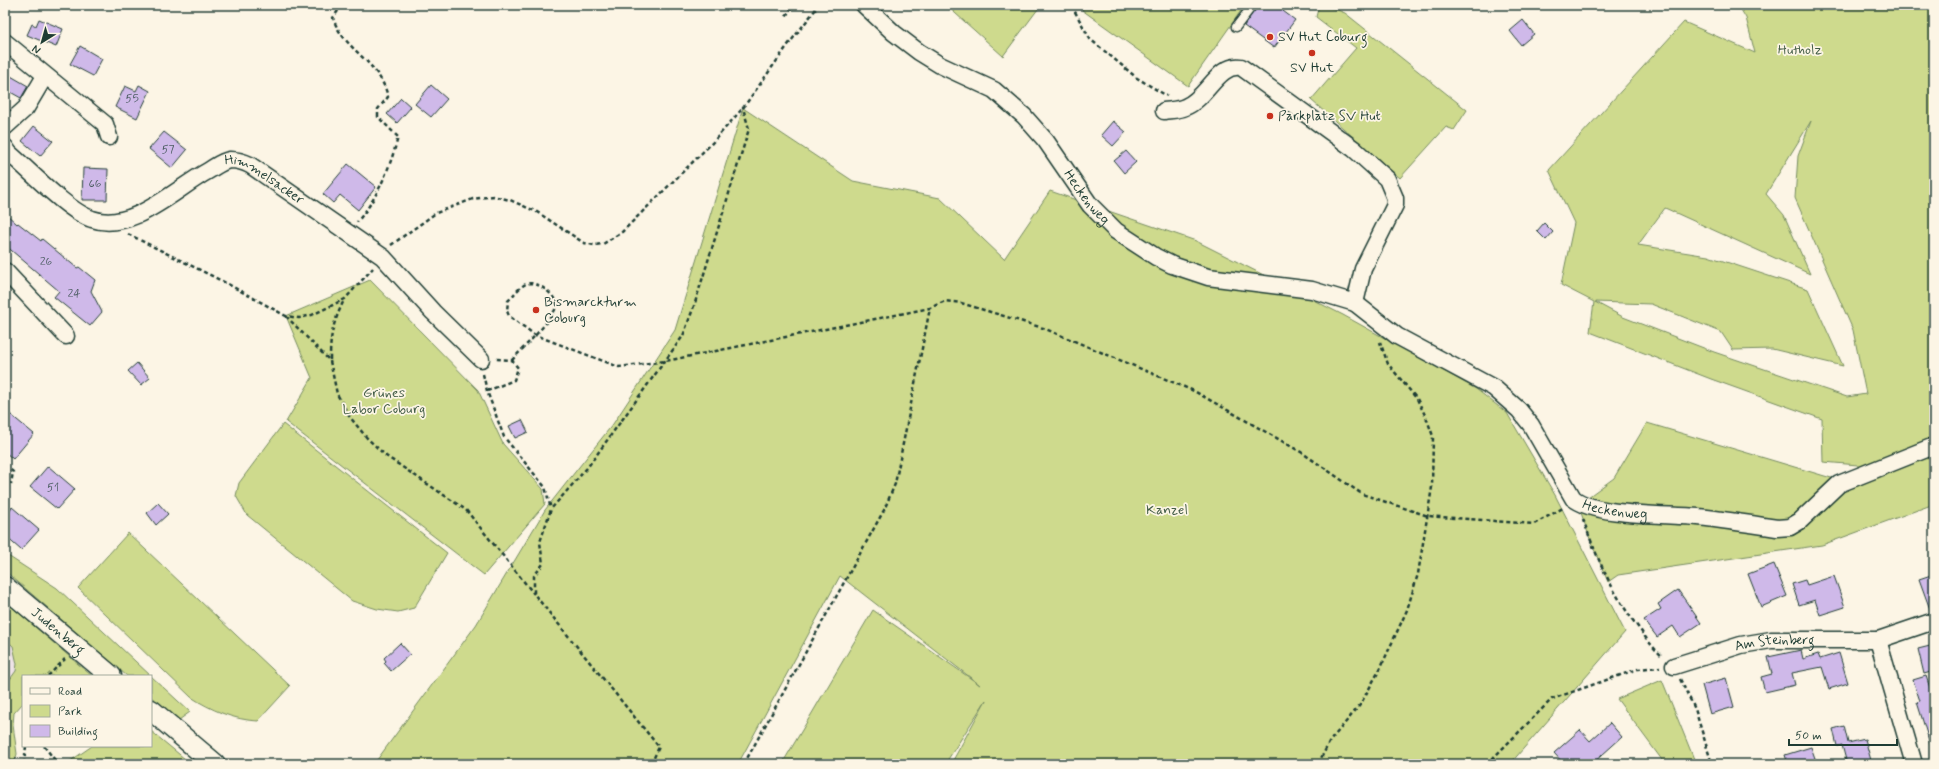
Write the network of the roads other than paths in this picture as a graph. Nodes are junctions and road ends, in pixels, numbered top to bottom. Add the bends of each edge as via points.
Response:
1 (864, 5) edge
2 (1253, 5) edge
3 (1236, 27) dead end
4 (5, 42) edge
5 (45, 76) junction
6 (1164, 111) dead end
7 (5, 127) edge
8 (109, 137) dead end
9 (5, 147) edge
10 (5, 271) edge
11 (1355, 303) junction
12 (66, 336) dead end
13 (481, 360) road end
14 (1934, 446) edge
15 (5, 586) edge
16 (1934, 621) edge
17 (1878, 640) junction
18 (1674, 666) road end
19 (110, 675) edge
20 (152, 711) edge
21 (215, 764) edge
22 (1914, 764) edge

1 - 11 street, Heckenweg via 919,52 940,65 994,90 1024,116 1046,141 1090,205 1116,231 1156,257 1208,277 1312,290
2 - 3 lane
4 - 5 street
5 - 7 street via 26,108
5 - 8 street via 105,124
6 - 11 street via 1186,107 1203,95 1223,72 1241,67 1354,149 1388,179 1395,205 1363,269
9 - 13 street, Himmelsacker via 71,207 90,219 109,222 142,213 225,162 240,161 250,165 383,257
10 - 12 street
11 - 14 street, Heckenweg via 1397,336 1494,388 1519,410 1530,425 1573,498 1597,509 1699,517 1777,528 1790,527 1800,521 1839,484
15 - 19 street, Judenberg
16 - 17 street, Am Steinberg
17 - 18 street, Am Steinberg via 1771,640 1741,645
17 - 22 street
20 - 21 street

